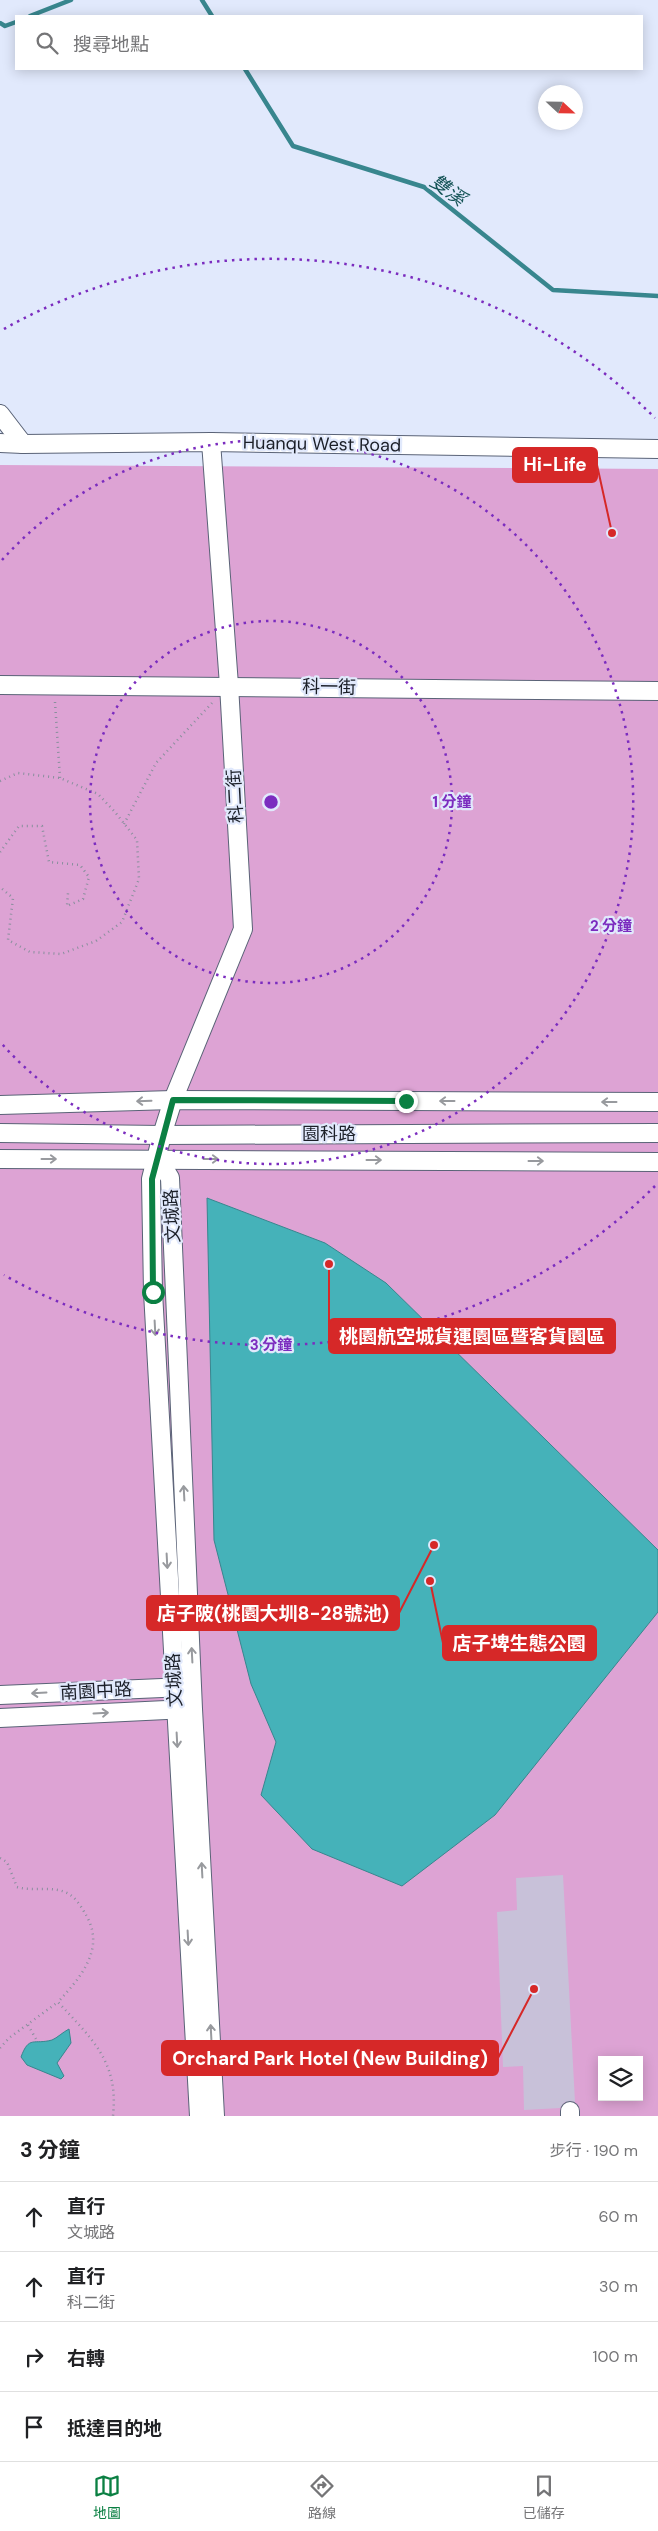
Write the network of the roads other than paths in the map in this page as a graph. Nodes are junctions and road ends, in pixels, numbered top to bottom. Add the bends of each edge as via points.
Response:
1 (0, 414) edge
2 (211, 442) junction
3 (0, 443) edge
4 (23, 444) junction
5 (658, 450) edge
6 (0, 685) edge
7 (229, 685) junction
8 (658, 691) edge
9 (173, 1100) junction
10 (658, 1102) edge
11 (0, 1105) edge
12 (0, 1133) edge
13 (658, 1133) edge
14 (162, 1135) junction
15 (158, 1158) junction
16 (0, 1159) edge
17 (658, 1162) edge
18 (193, 1686) junction
19 (174, 1687) junction
20 (0, 1695) edge
21 (184, 1709) junction
22 (0, 1718) edge
23 (198, 2116) edge
24 (215, 2116) edge

1 - 4 street
2 - 4 street, Huanqu West Road
2 - 5 street, Huanqu West Road
2 - 7 street, 科二街
3 - 4 street, Huanqu West Road
6 - 7 street, 科一街
7 - 8 street, 科一街
7 - 9 street, 科二街 via 243,929
10 -> 9 street
9 -> 11 street
9 - 14 street, 科二街
12 - 14 street, 園科路
13 - 14 street, 園科路
14 - 15 street, 科二街
16 -> 15 street
15 -> 17 street
18 -> 15 street, 文城路 via 170,1178
15 -> 19 street, 文城路 via 152,1179 153,1292
18 - 19 street, 南園中路
18 - 21 street, 文城路
19 -> 20 street, 南園中路
19 - 21 street, 文城路
22 -> 21 street, 南園中路
21 -> 23 street, 文城路
24 -> 21 street, 文城路

